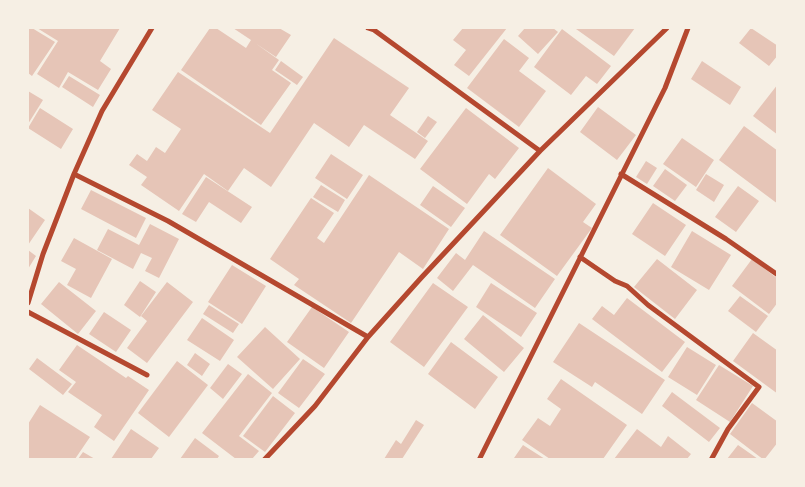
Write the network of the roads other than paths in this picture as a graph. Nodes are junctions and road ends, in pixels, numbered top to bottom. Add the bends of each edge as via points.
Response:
1 (152, 28) edge
2 (368, 28) edge
3 (667, 28) edge
4 (688, 28) edge
5 (540, 151) junction
6 (74, 174) junction
7 (621, 174) junction
8 (580, 257) junction
9 (778, 275) edge
10 (28, 303) edge
11 (28, 312) edge
12 (368, 337) junction
13 (148, 375) dead end
14 (264, 460) edge
15 (479, 460) edge
16 (711, 460) edge

1 - 6 street via 102,111
2 - 5 street
3 - 5 street
4 - 7 street via 665,88
5 - 12 street
6 - 10 street
6 - 12 street via 168,221
7 - 8 street
7 - 9 street
8 - 15 street
8 - 16 street via 626,286 759,387 728,429
11 - 13 street
12 - 14 street via 315,406

